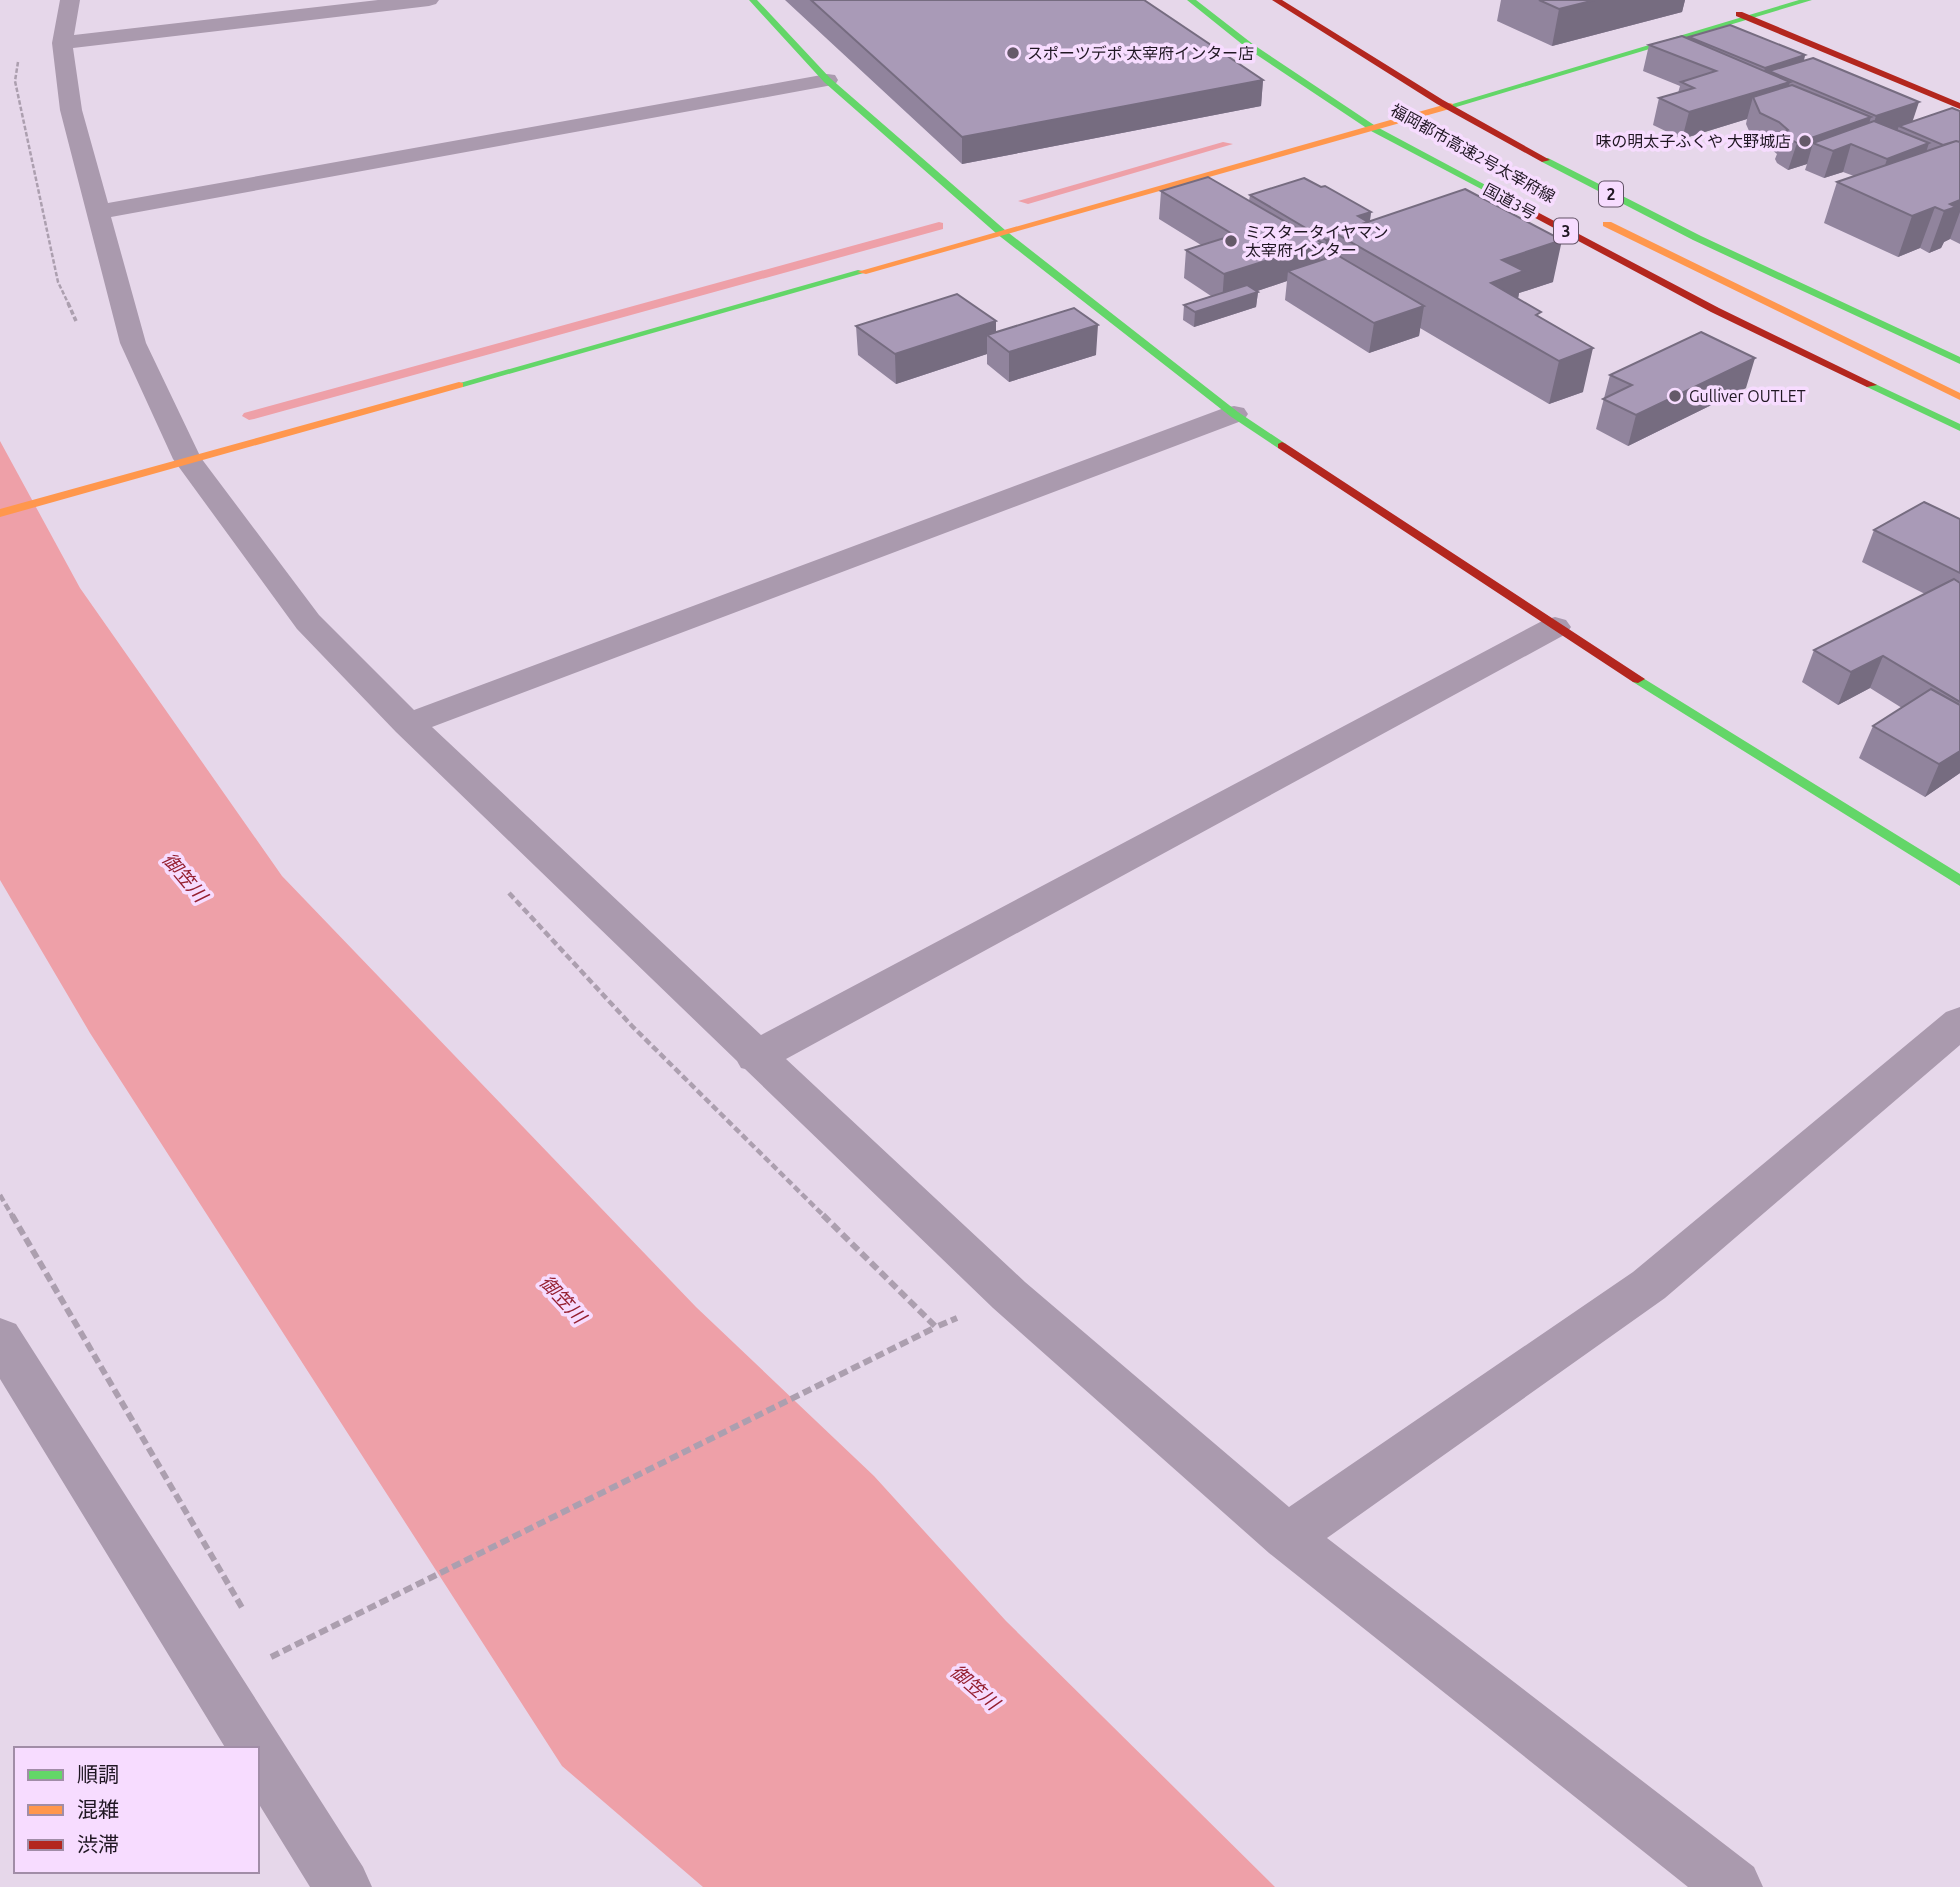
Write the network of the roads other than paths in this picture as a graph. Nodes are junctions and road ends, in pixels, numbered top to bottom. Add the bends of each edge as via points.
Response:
1 (71, 0) edge
2 (429, 0) edge
3 (753, 0) edge
4 (1191, 0) edge
5 (1276, 0) edge
6 (1808, 0) edge
7 (1723, 6) dead end
8 (1746, 17) junction
9 (62, 43) junction
10 (827, 80) junction
11 (1455, 83) dead end
12 (1479, 98) junction
13 (1386, 105) dead end
14 (1960, 106) edge
15 (1501, 109) dead end
16 (1374, 129) junction
17 (1433, 130) dead end
18 (98, 212) junction
19 (1597, 219) dead end
20 (1001, 232) junction
21 (1960, 361) edge
22 (1960, 397) edge
23 (1234, 414) junction
24 (1960, 428) edge
25 (187, 459) junction
26 (0, 513) edge
27 (1555, 627) junction
28 (408, 724) junction
29 (1960, 881) edge
30 (1960, 1022) edge
31 (755, 1057) junction
32 (0, 1338) edge
33 (1287, 1537) junction
34 (256, 1747) edge
35 (259, 1752) edge
36 (343, 1887) edge
37 (1734, 1887) edge

1 - 9 street
2 - 9 street
3 - 10 main road
4 - 16 main road, 国道3号 / 3 via 1251,47
5 - 21 main road, 福岡都市高速2号太宰府線 / 2 via 1404,82 1583,180
6 - 8 main road
7 - 8 main road
8 - 12 main road
8 - 14 main road
9 - 18 street via 71,110
10 - 18 street
10 - 20 main road
11 - 12 main road
12 - 15 main road
12 - 16 main road
13 - 17 main road, 福岡都市高速2号太宰府線
16 - 20 main road
16 - 24 main road, 国道3号 / 3 via 1714,310
18 - 25 street via 134,343
19 - 22 main road, 2
20 - 23 main road
20 - 25 main road
23 - 27 main road
23 - 28 street
25 - 26 main road
25 - 28 street via 308,622
27 - 29 main road
27 - 31 street
28 - 31 street
30 - 33 street via 1649,1285
31 - 33 street via 1009,1295
32 - 34 street
33 - 37 street
35 - 36 street

